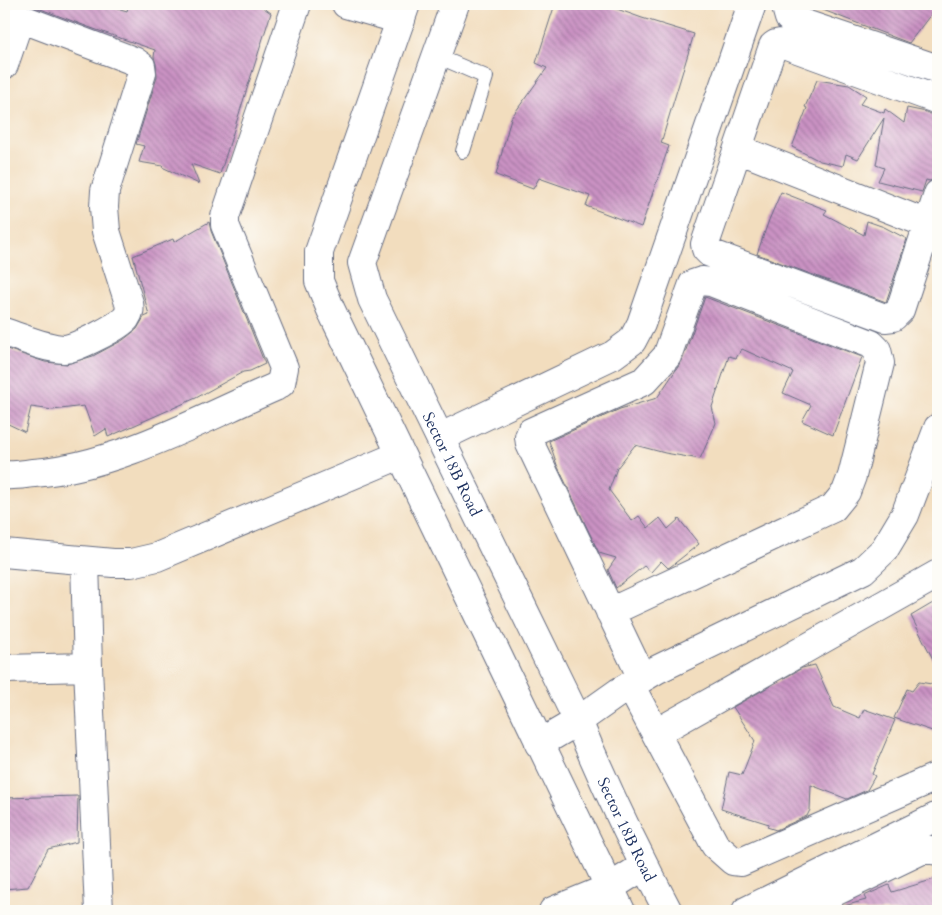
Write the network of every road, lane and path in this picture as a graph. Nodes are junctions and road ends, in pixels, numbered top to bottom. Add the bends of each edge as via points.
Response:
1 (297, 4) edge
2 (346, 4) edge
3 (455, 4) edge
4 (752, 4) edge
5 (789, 4) edge
6 (14, 11) edge
7 (404, 12) edge
8 (437, 56) junction
9 (4, 65) edge
10 (938, 69) edge
11 (938, 100) edge
12 (738, 149) junction
13 (463, 151) dead end
14 (938, 194) edge
15 (933, 227) edge
16 (4, 332) edge
17 (938, 428) edge
18 (441, 437) junction
19 (400, 455) junction
20 (4, 475) edge
21 (4, 553) edge
22 (85, 560) junction
23 (938, 574) edge
24 (610, 612) junction
25 (88, 667) junction
26 (4, 668) edge
27 (636, 682) junction
28 (578, 721) junction
29 (656, 733) junction
30 (539, 744) junction
31 (938, 776) edge
32 (938, 816) edge
33 (938, 852) edge
34 (644, 866) junction
35 (615, 900) edge
36 (100, 911) edge
37 (553, 911) edge
38 (668, 911) edge
39 (746, 911) edge
40 (795, 911) edge

1 - 20 street via 225,217 225,225 284,368 281,383 164,436 91,464
2 - 7 street
3 - 8 street, Sector 18B Road
4 - 18 street via 641,324 632,341 613,355
5 - 10 street via 789,18 796,22
6 - 9 street
6 - 16 street via 134,61 141,66 142,73 105,190 104,207 106,231 130,312 116,326 66,349 52,348
7 - 19 street via 319,252 319,281
8 - 13 lane via 486,77
8 - 18 street, Sector 18B Road via 362,263 372,299
11 - 12 street via 781,43 776,44
12 - 15 street
12 - 15 street via 705,244 710,253 885,318 893,317 900,310
14 - 15 street
17 - 27 street via 905,515 884,550 863,570
18 - 28 street, Sector 18B Road
19 - 22 street via 157,558 131,563
19 - 30 street
21 - 22 street
22 - 25 street
23 - 29 street
24 - 24 street via 530,444 531,432 644,381 668,356 693,284 702,281 871,344 877,350 880,363 852,476 846,492 833,508
24 - 27 street
25 - 26 street
25 - 36 street
27 - 28 street
27 - 29 street
28 - 30 street
28 - 34 street, Sector 18B Road
29 - 31 street via 716,845 733,861 741,862
30 - 35 street
32 - 39 street
33 - 40 street via 924,849
34 - 35 street
34 - 38 street, Sector 18B Road
35 - 37 street

